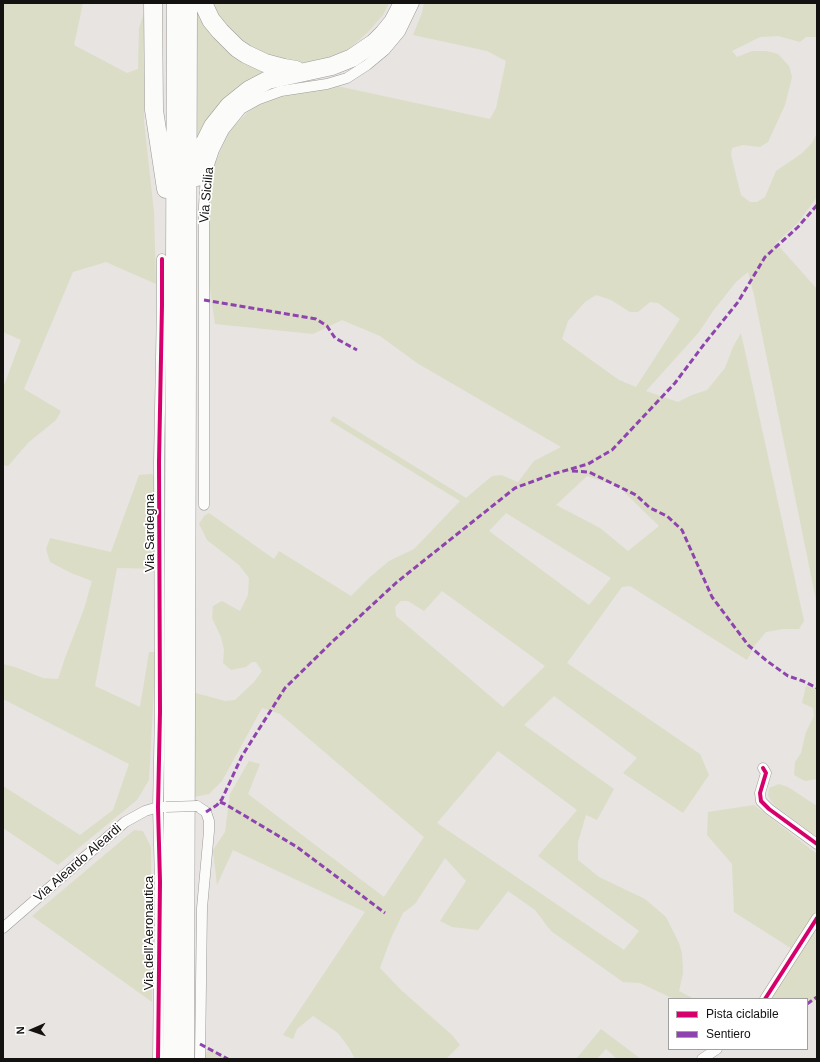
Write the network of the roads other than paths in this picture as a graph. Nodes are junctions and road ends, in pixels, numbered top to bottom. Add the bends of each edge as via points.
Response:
1 (152, 3) edge
2 (163, 3) edge
3 (176, 3) edge
4 (188, 3) edge
5 (203, 3) edge
6 (403, 3) edge
7 (414, 3) edge
8 (311, 70) junction
9 (166, 190) junction
10 (181, 239) junction
11 (162, 258) dead end
12 (204, 505) dead end
13 (763, 768) dead end
14 (162, 807) junction
15 (817, 844) edge
16 (817, 918) edge
17 (3, 928) edge
18 (766, 998) edge
19 (716, 1050) edge
20 (158, 1059) edge
21 (172, 1059) edge
22 (185, 1059) edge
23 (200, 1059) edge
24 (702, 1059) edge

1 - 9 highway via 154,110
2 - 9 highway
3 - 10 highway
4 - 10 highway
5 - 8 highway via 211,20 229,42 246,54 275,66
6 - 8 highway via 393,22 364,51 332,66
7 - 12 street, Via Sicilia via 400,32 385,50 367,65 347,78 327,84 281,91 241,109 224,130 214,150 206,174 204,206
8 - 10 highway via 268,80 249,90 229,106 213,126 201,150
9 - 10 highway
10 - 21 highway
10 - 22 highway
11 - 14 street, Via Sardegna
13 - 15 street via 766,773 760,793 762,801
14 - 17 street, Via Aleardo Aleardi via 145,811 125,822
14 - 20 street, Via dell'Aeronautica
14 - 23 street, Via Aleardo Aleardi, bridge via 197,806 206,812 209,821 202,908
16 - 18 street
19 - 24 street

